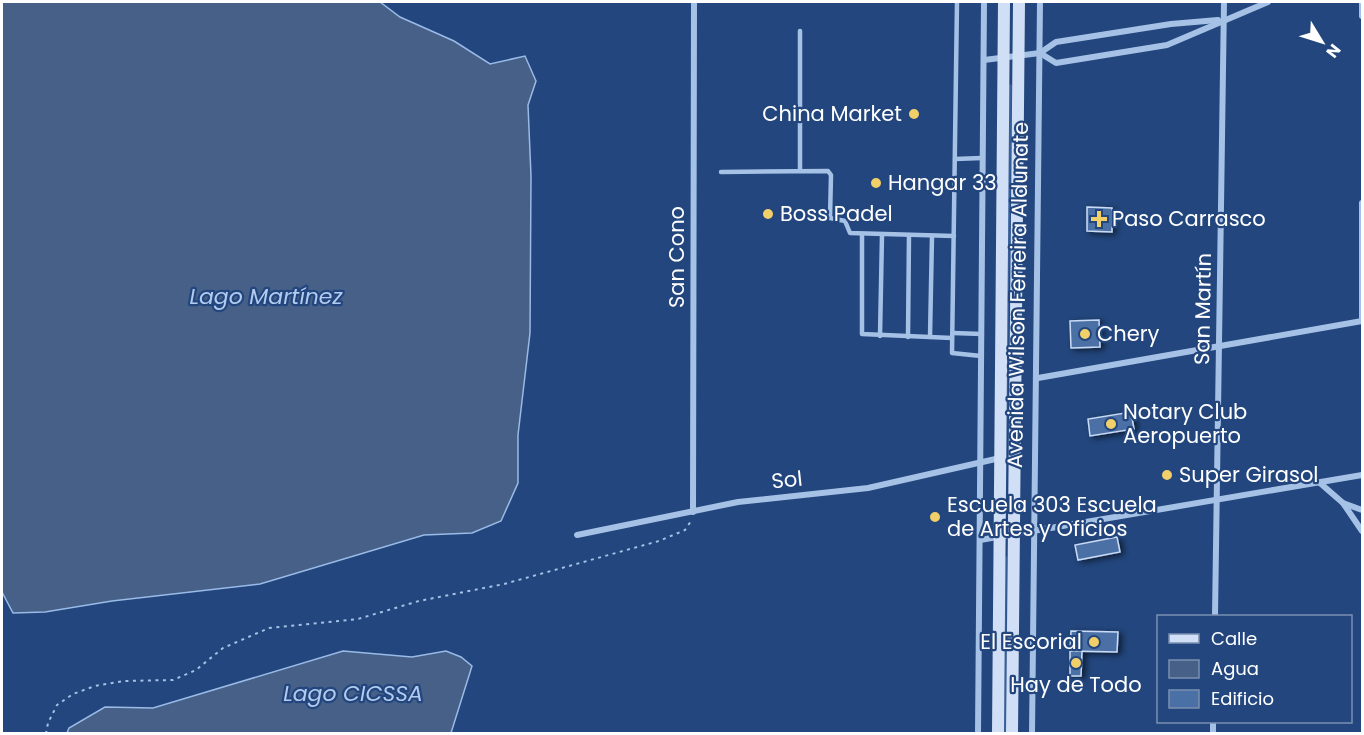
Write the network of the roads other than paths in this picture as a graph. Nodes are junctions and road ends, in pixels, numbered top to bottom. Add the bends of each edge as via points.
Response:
1 (694, 2) edge
2 (957, 2) edge
3 (984, 2) edge
4 (1004, 2) edge
5 (1019, 2) edge
6 (1040, 2) edge
7 (1224, 2) edge
8 (1268, 2) edge
9 (1362, 2) edge
10 (1362, 15) edge
11 (1224, 20) junction
12 (800, 31) dead end
13 (1040, 53) junction
14 (1019, 55) junction
15 (1004, 58) junction
16 (984, 60) junction
17 (982, 158) junction
18 (955, 159) junction
19 (800, 170) junction
20 (721, 172) dead end
21 (1362, 203) edge
22 (862, 235) junction
23 (882, 235) junction
24 (909, 236) junction
25 (932, 236) junction
26 (954, 236) junction
27 (1362, 321) edge
28 (982, 334) junction
29 (953, 335) junction
30 (880, 336) junction
31 (908, 337) junction
32 (930, 337) junction
33 (1219, 346) junction
34 (981, 357) junction
35 (1038, 378) junction
36 (1000, 458) junction
37 (981, 460) junction
38 (1362, 475) edge
39 (1320, 483) junction
40 (1217, 500) junction
41 (1343, 503) junction
42 (1362, 510) edge
43 (693, 512) junction
44 (1034, 531) junction
45 (1362, 531) edge
46 (1014, 534) junction
47 (577, 535) dead end
48 (1000, 537) junction
49 (980, 540) junction
50 (1215, 615) edge
51 (978, 734) edge
52 (998, 734) edge
53 (1012, 734) edge
54 (1032, 734) edge

1 - 43 street, San Cono
2 - 18 lane
3 - 16 street, Avenida Wilson Ferreira Aldunate
4 - 15 main road, Avenida Wilson Ferreira Aldunate
5 - 14 main road, Avenida Wilson Ferreira Aldunate
6 - 13 street, Avenida Wilson Ferreira Aldunate
7 - 11 street, San Martín
8 - 11 street
9 - 10 street
11 - 13 street via 1056,42
11 - 13 street via 1167,45 1145,49 1056,63
11 - 33 street, San Martín
12 - 19 lane
13 - 14 street
13 - 35 street, Avenida Wilson Ferreira Aldunate
14 - 15 street
14 - 46 main road, Avenida Wilson Ferreira Aldunate
15 - 16 street
15 - 36 main road, Avenida Wilson Ferreira Aldunate
16 - 17 street, Avenida Wilson Ferreira Aldunate
17 - 18 lane
17 - 28 street, Avenida Wilson Ferreira Aldunate
18 - 26 lane
19 - 20 lane
19 - 22 lane via 828,171 830,218 845,220 850,233
21 - 27 street
22 - 23 lane
22 - 30 lane via 862,334
23 - 24 lane
23 - 30 lane
24 - 25 lane
24 - 31 lane
25 - 26 lane
25 - 32 lane
26 - 29 lane
27 - 33 street
28 - 29 lane
28 - 34 street, Avenida Wilson Ferreira Aldunate
29 - 32 lane
29 - 34 lane via 954,355
30 - 31 lane
31 - 32 lane
33 - 35 street
33 - 40 street, San Martín
34 - 37 street, Avenida Wilson Ferreira Aldunate
35 - 44 street, Avenida Wilson Ferreira Aldunate
36 - 37 street, Sol
36 - 48 main road, Avenida Wilson Ferreira Aldunate
37 - 43 street, Sol via 868,488 738,502
37 - 49 street, Avenida Wilson Ferreira Aldunate
38 - 39 street
39 - 40 street
39 - 41 street
40 - 44 street
40 - 50 street, San Martín
41 - 42 street
41 - 45 street
43 - 47 street, Sol
44 - 46 street
44 - 54 street, Avenida Wilson Ferreira Aldunate
46 - 48 street
46 - 53 main road, Avenida Wilson Ferreira Aldunate
48 - 49 street
48 - 52 main road, Avenida Wilson Ferreira Aldunate
49 - 51 street, Avenida Wilson Ferreira Aldunate

